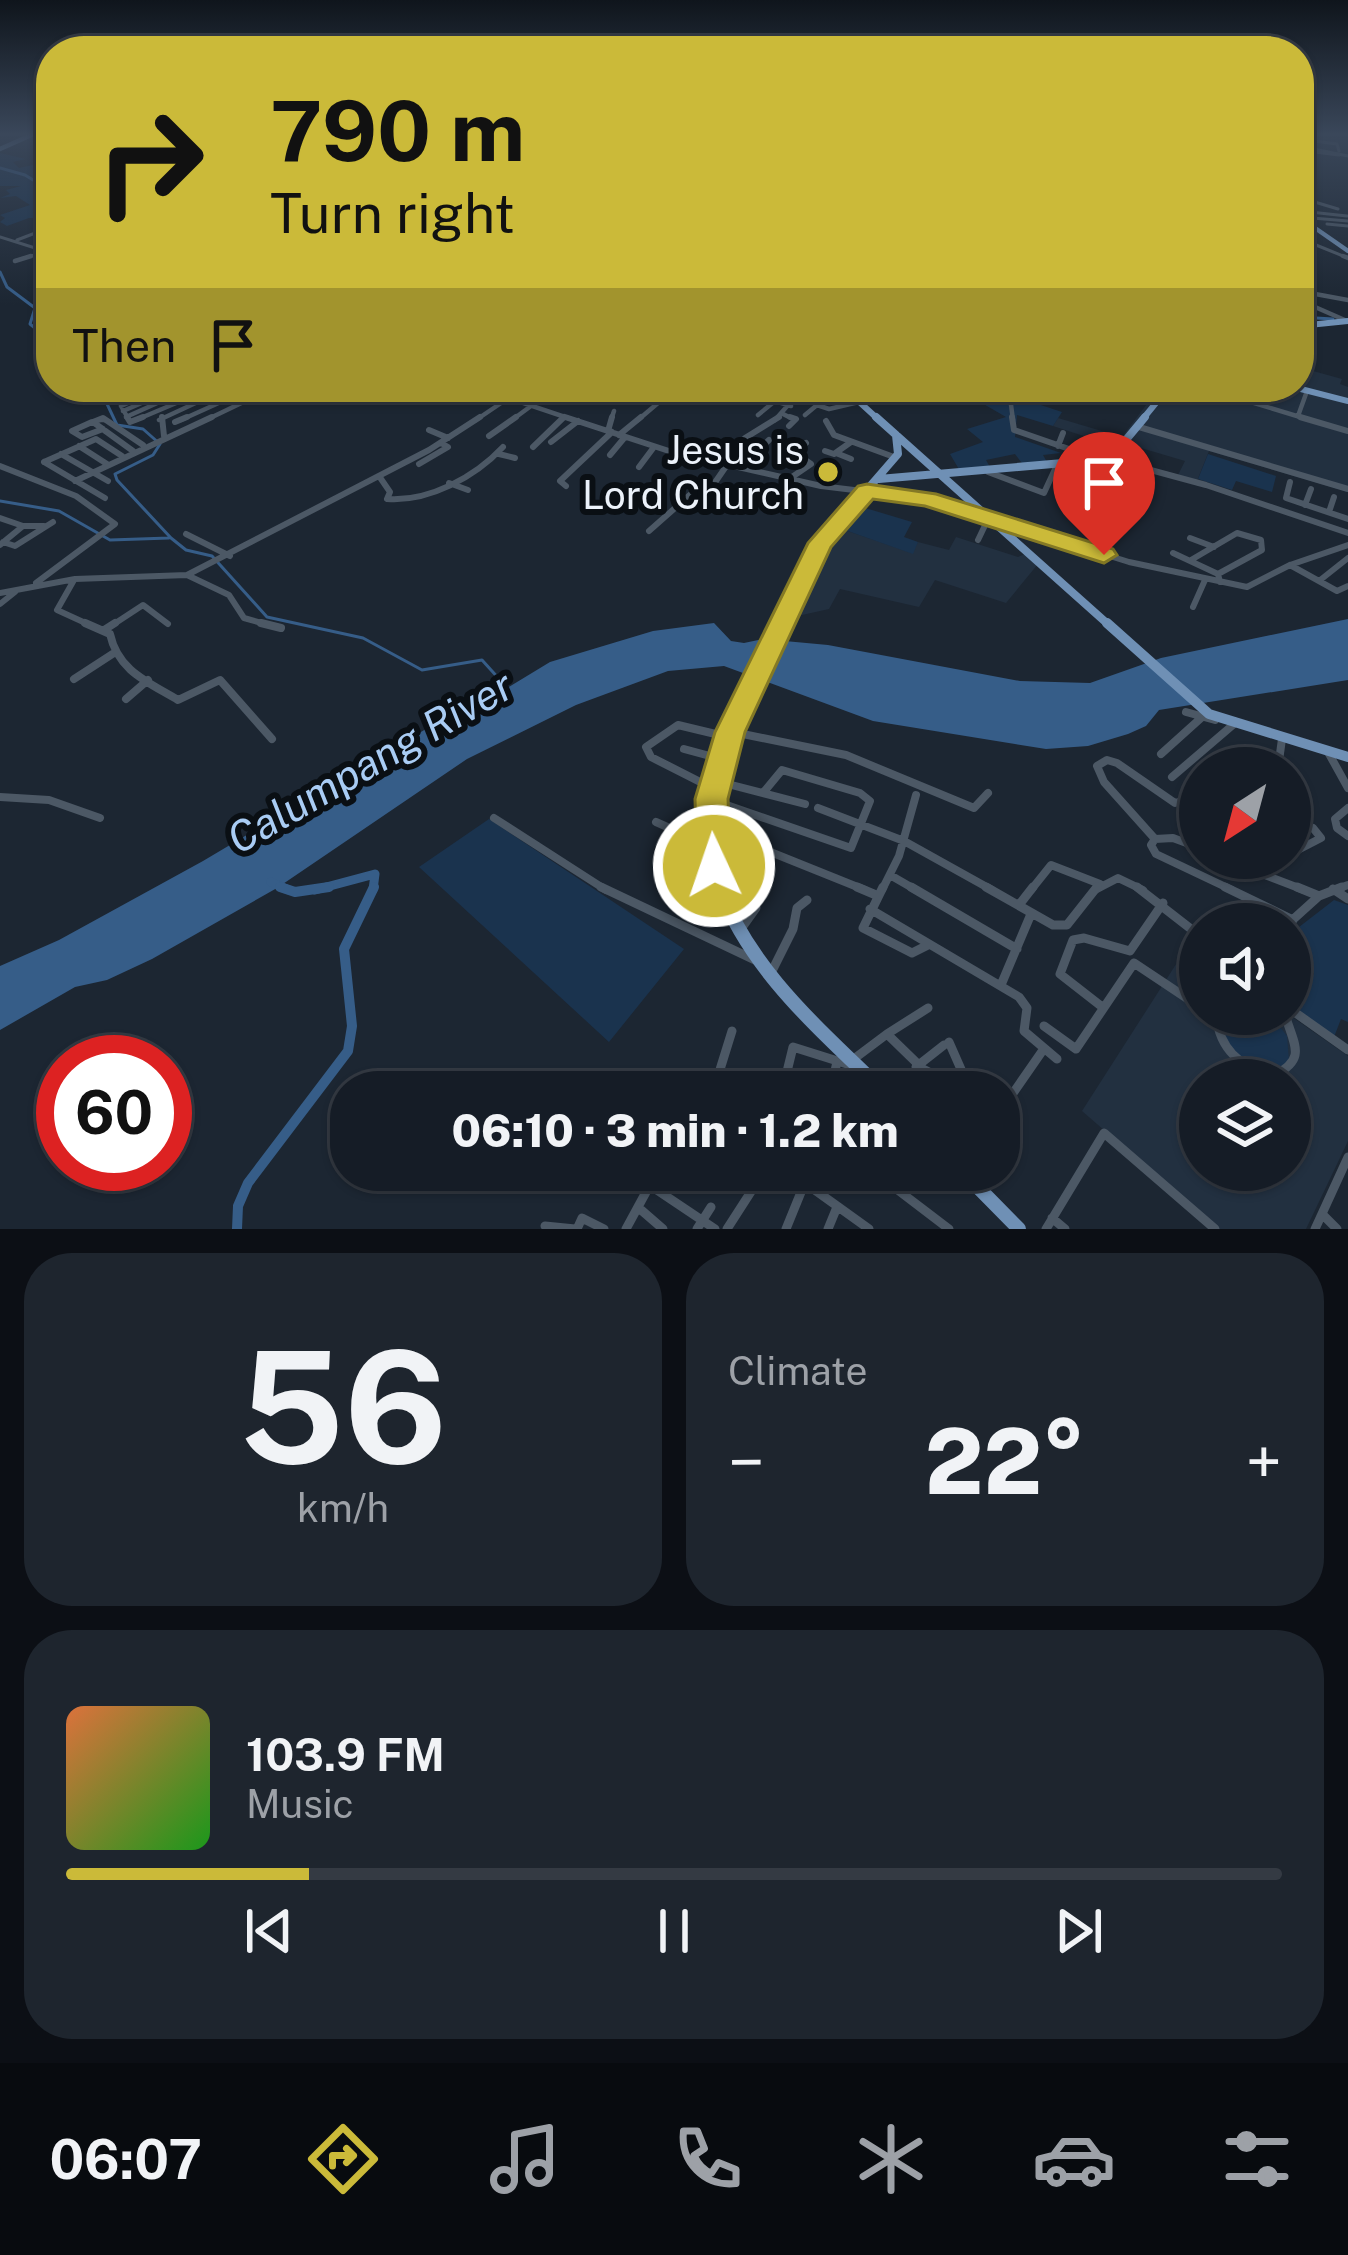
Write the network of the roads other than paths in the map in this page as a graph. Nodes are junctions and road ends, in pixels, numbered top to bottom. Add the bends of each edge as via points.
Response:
1 (1314, 209) edge
2 (1338, 209) dead end
3 (1314, 210) edge
4 (1348, 221) edge
5 (1314, 224) edge
6 (1327, 224) dead end
7 (1314, 239) edge
8 (1348, 254) edge
9 (36, 255) edge
10 (15, 261) dead end
11 (1314, 294) edge
12 (1348, 302) edge
13 (1314, 305) edge
14 (1317, 306) junction
15 (1314, 307) edge
16 (1325, 310) junction
17 (1344, 322) edge
18 (1314, 325) edge
19 (1314, 392) edge
20 (1348, 401) edge
21 (147, 402) edge
22 (147, 402) edge
23 (172, 402) edge
24 (196, 402) edge
25 (224, 402) edge
26 (232, 402) edge
27 (502, 402) edge
28 (519, 402) edge
29 (774, 402) edge
30 (778, 402) edge
31 (794, 402) edge
32 (859, 402) joint
33 (1011, 402) edge
34 (1158, 402) edge
35 (1251, 402) edge
36 (1303, 402) edge
37 (658, 403) dead end
38 (530, 406) junction
39 (791, 406) junction
40 (614, 411) dead end
41 (549, 412) junction
42 (125, 414) junction
43 (783, 414) junction
44 (166, 415) junction
45 (758, 415) dead end
46 (805, 415) dead end
47 (1298, 416) junction
48 (564, 417) junction
49 (541, 419) dead end
50 (578, 421) junction
51 (826, 421) dead end
52 (93, 422) junction
53 (175, 422) junction
54 (789, 426) dead end
55 (1139, 427) junction
56 (182, 428) junction
57 (103, 430) junction
58 (429, 430) dead end
59 (1348, 431) edge
60 (1063, 433) dead end
61 (616, 434) junction
62 (896, 435) junction
63 (489, 436) dead end
64 (745, 438) dead end
65 (157, 440) junction
66 (769, 440) dead end
67 (445, 441) junction
68 (551, 442) dead end
69 (851, 442) junction
70 (806, 443) dead end
71 (79, 446) junction
72 (144, 446) junction
73 (1058, 446) junction
74 (533, 447) dead end
75 (654, 447) junction
76 (738, 449) dead end
77 (134, 451) junction
78 (825, 451) dead end
79 (836, 453) junction
80 (61, 454) junction
81 (610, 455) dead end
82 (122, 456) junction
83 (896, 457) junction
84 (515, 458) dead end
85 (851, 459) dead end
86 (1110, 459) junction
87 (106, 464) junction
88 (418, 464) dead end
89 (732, 464) junction
90 (1091, 465) junction
91 (0, 466) edge
92 (742, 466) junction
93 (1061, 466) junction
94 (639, 467) dead end
95 (91, 472) junction
96 (988, 472) junction
97 (379, 476) junction
98 (944, 476) junction
99 (788, 478) junction
100 (879, 479) junction
101 (76, 481) junction
102 (108, 481) dead end
103 (1290, 482) dead end
104 (449, 483) junction
105 (566, 486) dead end
106 (1311, 489) dead end
107 (1348, 489) edge
108 (468, 490) dead end
109 (867, 491) junction
110 (1334, 497) dead end
111 (104, 498) dead end
112 (1104, 504) junction
113 (1305, 505) junction
114 (1130, 512) dead end
115 (1328, 512) junction
116 (990, 517) junction
117 (0, 518) edge
118 (1348, 519) edge
119 (53, 522) dead end
120 (23, 526) junction
121 (44, 526) junction
122 (649, 531) dead end
123 (0, 532) edge
124 (1348, 533) edge
125 (186, 534) dead end
126 (11, 536) junction
127 (1190, 538) dead end
128 (978, 540) dead end
129 (2, 544) edge
130 (1214, 547) junction
131 (1346, 550) edge
132 (1173, 553) dead end
133 (230, 556) junction
134 (1191, 560) junction
135 (1290, 565) junction
136 (1337, 566) junction
137 (1348, 573) edge
138 (187, 575) junction
139 (1219, 578) junction
140 (75, 579) junction
141 (1205, 580) junction
142 (32, 586) junction
143 (1320, 586) junction
144 (1348, 586) edge
145 (18, 589) junction
146 (0, 593) edge
147 (0, 604) edge
148 (1193, 607) dead end
149 (168, 624) dead end
150 (280, 628) dead end
151 (104, 630) junction
152 (114, 654) junction
153 (74, 679) dead end
154 (148, 680) junction
155 (126, 699) dead end
156 (1186, 712) dead end
157 (1215, 716) junction
158 (729, 735) junction
159 (272, 739) dead end
160 (1282, 739) junction
161 (1282, 747) edge
162 (684, 749) dead end
163 (1328, 752) junction
164 (1161, 754) dead end
165 (1348, 757) edge
166 (721, 759) junction
167 (1172, 777) dead end
168 (1348, 788) edge
169 (713, 790) junction
170 (763, 793) junction
171 (988, 793) dead end
172 (916, 795) dead end
173 (0, 796) edge
174 (1179, 801) edge
175 (805, 804) dead end
176 (818, 808) dead end
177 (1348, 808) edge
178 (100, 818) dead end
179 (494, 818) dead end
180 (656, 822) dead end
181 (863, 822) junction
182 (709, 827) junction
183 (1313, 828) dead end
184 (1348, 836) edge
185 (1156, 839) junction
186 (1179, 840) edge
187 (904, 841) junction
188 (1311, 842) edge
189 (710, 845) junction
190 (890, 874) junction
191 (1273, 879) edge
192 (1100, 884) junction
193 (1348, 884) edge
194 (1333, 889) junction
195 (876, 896) junction
196 (1319, 896) junction
197 (1348, 899) edge
198 (807, 900) dead end
199 (1252, 903) edge
200 (1311, 903) edge
201 (1163, 904) junction
202 (1018, 905) junction
203 (756, 908) dead end
204 (870, 909) junction
205 (1031, 914) junction
206 (1179, 917) edge
207 (739, 932) junction
208 (929, 944) junction
209 (1017, 949) junction
210 (1130, 951) junction
211 (761, 963) junction
212 (1134, 963) junction
213 (771, 974) junction
214 (1000, 986) junction
215 (1179, 993) edge
216 (1102, 1006) junction
217 (928, 1008) dead end
218 (1044, 1026) dead end
219 (1311, 1026) edge
220 (733, 1030) dead end
221 (887, 1034) junction
222 (1221, 1035) edge
223 (1292, 1035) edge
224 (1043, 1050) junction
225 (1348, 1050) edge
226 (1057, 1060) dead end
227 (845, 1061) junction
228 (916, 1066) junction
229 (720, 1071) edge
230 (787, 1071) edge
231 (840, 1071) edge
232 (858, 1071) edge
233 (923, 1071) edge
234 (960, 1071) edge
235 (1020, 1083) edge
236 (1348, 1157) edge
237 (649, 1191) edge
238 (657, 1191) edge
239 (751, 1191) edge
240 (804, 1191) edge
241 (813, 1191) edge
242 (900, 1191) edge
243 (982, 1191) edge
244 (711, 1207) dead end
245 (837, 1207) junction
246 (640, 1209) junction
247 (1322, 1214) junction
248 (700, 1224) edge
249 (1049, 1224) edge
250 (545, 1226) edge
251 (576, 1229) edge
252 (604, 1229) edge
253 (626, 1229) edge
254 (663, 1229) edge
255 (715, 1229) edge
256 (727, 1229) edge
257 (786, 1229) edge
258 (829, 1229) edge
259 (869, 1229) edge
260 (949, 1229) edge
261 (1019, 1229) edge
262 (1065, 1229) edge
263 (1215, 1229) edge
264 (1315, 1229) edge
265 (1337, 1229) edge

1 - 2 street
3 - 4 street
4 - 6 street
5 - 8 main road
7 - 8 street
9 - 10 street
11 - 12 street
12 - 16 street
13 - 14 street
14 - 15 street
14 - 16 street
16 - 17 street
17 - 18 main road
19 - 20 main road
21 - 42 street
22 - 42 street
23 - 42 street
24 - 44 street
25 - 53 street
26 - 56 street
27 - 67 street
28 - 38 street
29 - 45 street
30 - 39 street
31 - 39 street
32 - 46 street via 818,405
32 - 62 main road
33 - 73 street via 1014,430
34 - 55 main road
35 - 47 street
36 - 47 street
37 - 61 street
38 - 41 street
38 - 63 street
39 - 43 street
40 - 61 street via 608,420
41 - 48 street
41 - 49 street
43 - 54 street via 795,418
43 - 64 street
44 - 53 street
44 - 65 street
47 - 59 street
48 - 50 street
48 - 74 street
50 - 61 street
50 - 68 street
51 - 69 street
52 - 57 street
52 - 57 street via 72,431 82,437
52 - 72 street via 103,418
53 - 56 street
55 - 86 main road
55 - 107 street
56 - 65 street
57 - 77 street
58 - 67 street
60 - 73 street
61 - 75 street
61 - 81 street
61 - 105 street via 560,481
62 - 83 main road
62 - 98 main road
65 - 72 street
66 - 92 street
67 - 88 street via 448,447
67 - 97 street
69 - 79 street
69 - 83 street
70 - 99 street via 794,452 811,464
71 - 80 street
71 - 82 street via 98,439
71 - 87 street
72 - 77 street
73 - 93 street via 1073,448
75 - 89 street
75 - 94 street
76 - 89 street
77 - 82 street
78 - 79 street
79 - 85 street
80 - 95 street
80 - 101 street via 44,462
82 - 87 street
83 - 100 main road
84 - 104 street via 501,450
86 - 90 main road
86 - 124 street
87 - 95 street
89 - 92 street
89 - 122 street via 707,494 692,493
90 - 93 main road
90 - 112 street via 1076,497
90 - 112 street via 1121,472
91 - 142 street via 46,481 115,524
92 - 99 street
93 - 96 main road
93 - 96 street via 1044,493
95 - 101 street
95 - 102 street
96 - 98 main road
97 - 104 street via 387,500 398,502
97 - 133 street
98 - 100 main road
98 - 116 main road
99 - 109 street
100 - 109 main road
101 - 111 street
103 - 113 street via 1285,497
104 - 108 street
106 - 113 street
109 - 116 street
109 - 158 main road via 820,543
110 - 115 street
112 - 114 street via 1098,515 1119,525
113 - 115 street
115 - 118 street
116 - 128 street
116 - 141 street
116 - 157 main road
117 - 120 street
119 - 121 street
120 - 121 street
120 - 126 street
121 - 129 street via 15,545
123 - 126 street
125 - 133 street
126 - 129 street
127 - 130 street
130 - 134 street
130 - 139 street via 1238,533 1263,543
131 - 135 street
131 - 136 street
132 - 134 street
133 - 138 street
134 - 139 street
135 - 139 street via 1247,587
135 - 143 street
136 - 137 street
136 - 143 street
138 - 140 street
138 - 150 street via 229,595 244,618
139 - 141 street
140 - 142 street
140 - 151 street via 57,610
141 - 148 street
142 - 145 street
143 - 144 street
145 - 146 street
145 - 147 street
149 - 151 street via 143,605
151 - 152 street
152 - 153 street
152 - 154 street
154 - 155 street
154 - 159 street via 178,700 220,680
156 - 157 street
157 - 160 main road
157 - 164 street
157 - 167 street
158 - 166 main road
158 - 169 street via 678,725 646,747 651,758
158 - 171 street via 846,755 974,808
160 - 161 street
160 - 163 main road
162 - 166 street
163 - 165 main road
163 - 168 street
166 - 169 main road
169 - 170 street
169 - 181 street via 848,848
169 - 182 main road
170 - 175 street
170 - 181 street via 782,770 860,794 870,801
172 - 187 street
173 - 178 street via 49,800
174 - 185 street via 1151,791 1120,763 1100,763 1097,773
176 - 181 street
177 - 184 street via 1335,818
179 - 211 street via 610,893
180 - 189 street
181 - 187 street
182 - 189 main road
182 - 195 street
183 - 188 street via 1321,838
185 - 186 street
185 - 199 street via 1153,849 1167,861
187 - 190 street
187 - 202 street
189 - 207 main road
190 - 195 street
190 - 209 street
191 - 196 street
192 - 201 street via 1123,878
192 - 202 street via 1051,865
192 - 205 street via 1064,926
193 - 194 street
194 - 196 street
194 - 197 street
195 - 204 street
196 - 200 street
198 - 213 street
201 - 206 street
201 - 210 street
202 - 205 street
203 - 207 street
204 - 208 street
204 - 208 street via 862,928 868,934 912,952
205 - 209 street
207 - 211 main road
208 - 214 street
209 - 214 street
210 - 212 street
210 - 216 street via 1073,940 1060,974
211 - 213 main road
212 - 215 street
212 - 216 street
213 - 227 main road
214 - 224 street via 1024,1002 1024,1030
216 - 218 street via 1076,1049
217 - 221 street
219 - 225 street
220 - 229 street
221 - 227 street
221 - 228 street
222 - 223 street via 1226,1050 1253,1070 1275,1075 1297,1057
224 - 226 street
224 - 235 street
227 - 230 street via 793,1047
227 - 231 street
227 - 232 main road
228 - 233 street
228 - 234 street via 947,1043
236 - 247 street
237 - 246 street
238 - 248 street
239 - 256 street
240 - 257 street
241 - 245 street
242 - 260 street
243 - 261 main road
244 - 248 street
245 - 258 street
245 - 259 street
246 - 253 street
246 - 254 street
247 - 264 street
247 - 265 street
248 - 255 street
249 - 262 street
249 - 263 street via 1104,1133
250 - 251 street
251 - 252 street via 582,1218

